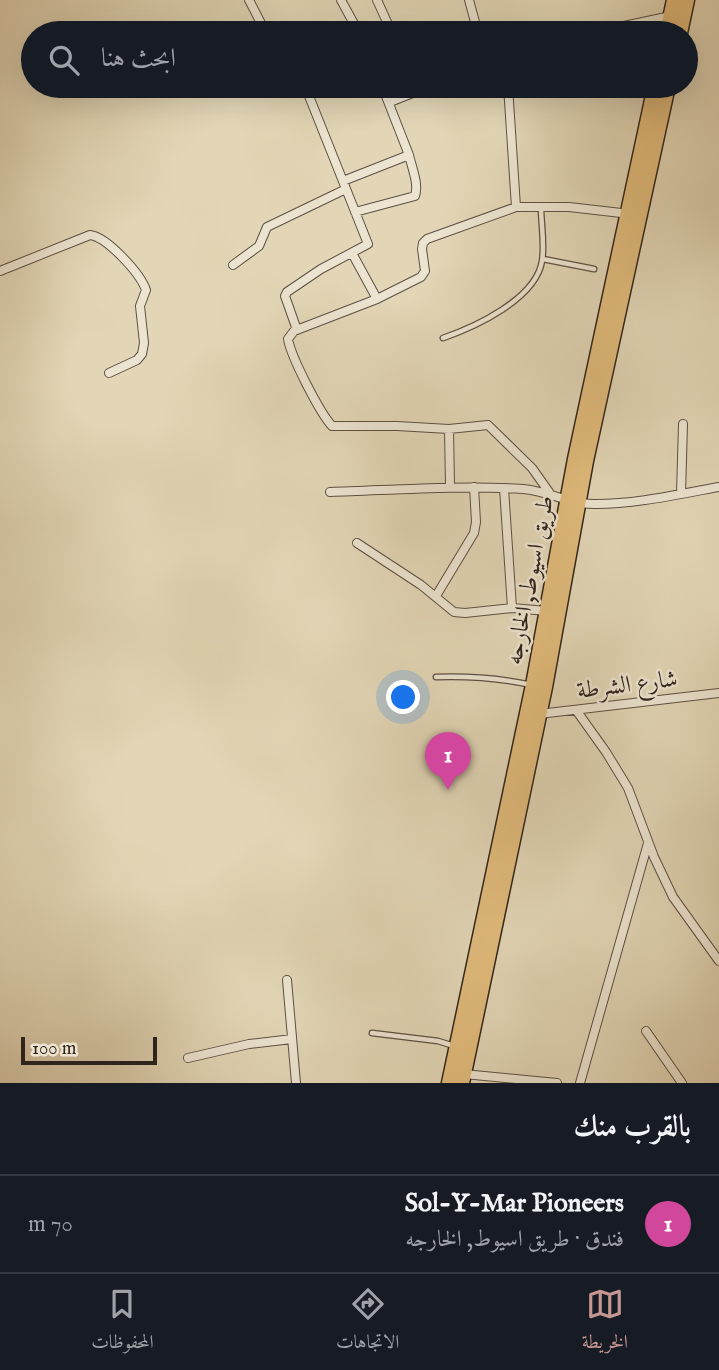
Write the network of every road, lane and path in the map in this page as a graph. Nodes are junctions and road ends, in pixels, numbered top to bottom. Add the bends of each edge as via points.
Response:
1 (249, 0) edge
2 (341, 0) edge
3 (377, 0) edge
4 (469, 0) edge
5 (674, 0) edge
6 (687, 0) edge
7 (671, 16) junction
8 (260, 21) edge
9 (352, 21) edge
10 (387, 21) edge
11 (475, 21) edge
12 (647, 21) edge
13 (670, 21) edge
14 (683, 21) edge
15 (310, 98) edge
16 (388, 98) edge
17 (398, 98) edge
18 (509, 98) edge
19 (654, 98) edge
20 (665, 98) edge
21 (390, 103) junction
22 (409, 155) junction
23 (345, 185) junction
24 (541, 206) junction
25 (516, 207) junction
26 (355, 212) junction
27 (633, 215) junction
28 (352, 253) junction
29 (543, 259) junction
30 (233, 265) dead end
31 (594, 269) dead end
32 (0, 271) edge
33 (377, 299) junction
34 (296, 330) junction
35 (443, 338) dead end
36 (109, 373) dead end
37 (683, 424) dead end
38 (449, 429) junction
39 (450, 486) junction
40 (474, 487) junction
41 (719, 487) edge
42 (504, 488) junction
43 (330, 492) dead end
44 (549, 492) junction
45 (681, 494) junction
46 (573, 502) junction
47 (357, 543) dead end
48 (436, 596) junction
49 (512, 608) junction
50 (547, 611) junction
51 (436, 677) dead end
52 (539, 686) junction
53 (719, 693) edge
54 (576, 710) junction
55 (539, 714) junction
56 (648, 842) junction
57 (501, 865) junction
58 (719, 961) edge
59 (287, 980) dead end
60 (646, 1031) dead end
61 (372, 1033) dead end
62 (292, 1039) junction
63 (456, 1047) junction
64 (188, 1058) dead end
65 (463, 1078) edge
66 (510, 1081) edge
67 (296, 1083) edge
68 (449, 1083) edge
69 (556, 1083) edge
70 (580, 1083) edge
71 (682, 1083) edge

1 - 8 street
2 - 9 street
3 - 10 street
4 - 11 street
5 - 7 highway
6 - 14 highway
7 - 12 street
7 - 13 highway
15 - 23 street
16 - 21 street
17 - 21 street
18 - 25 street
19 - 27 highway, طريق اسيوط, الخارجه
20 - 27 highway, طريق اسيوط, الخارجه
21 - 22 street
22 - 23 street
22 - 26 street via 415,197
23 - 26 street
23 - 30 street via 267,227 257,247
24 - 25 street
24 - 27 street
24 - 29 lane
25 - 33 street via 425,241 423,275
26 - 28 street via 368,244
27 - 46 highway, طريق اسيوط, الخارجه via 586,461
28 - 33 street
28 - 34 street via 286,294
29 - 31 lane
29 - 35 lane via 535,279 508,304 475,326
32 - 36 street via 90,235 108,245 146,290 140,306 142,354
33 - 34 street
34 - 38 street via 288,336 288,343 332,426
37 - 45 street
38 - 39 street
38 - 44 street via 492,426
39 - 40 street
39 - 43 street
40 - 42 street
40 - 48 street via 474,533
41 - 45 street
42 - 44 street
42 - 49 street
44 - 46 street
45 - 46 street via 615,503
46 - 50 highway, طريق اسيوط, الخارجه
46 - 52 highway, طريق اسيوط, الخارجه
47 - 48 street
48 - 49 street via 458,612
49 - 50 street
50 - 52 highway, طريق اسيوط, الخارجه
51 - 52 lane
52 - 55 highway, طريق اسيوط, الخارجه
52 - 57 highway, طريق اسيوط, الخارجه
53 - 54 street, شارع الشرطة
54 - 55 street, شارع الشرطة
54 - 56 street via 628,788
55 - 57 highway, طريق اسيوط, الخارجه
56 - 58 street via 673,897
56 - 70 street
57 - 63 highway, طريق اسيوط, الخارجه
57 - 65 highway, طريق اسيوط, الخارجه
59 - 62 street
60 - 71 street
61 - 63 lane
62 - 64 street
62 - 67 street
63 - 68 highway, طريق اسيوط, الخارجه
65 - 66 street
66 - 69 street

